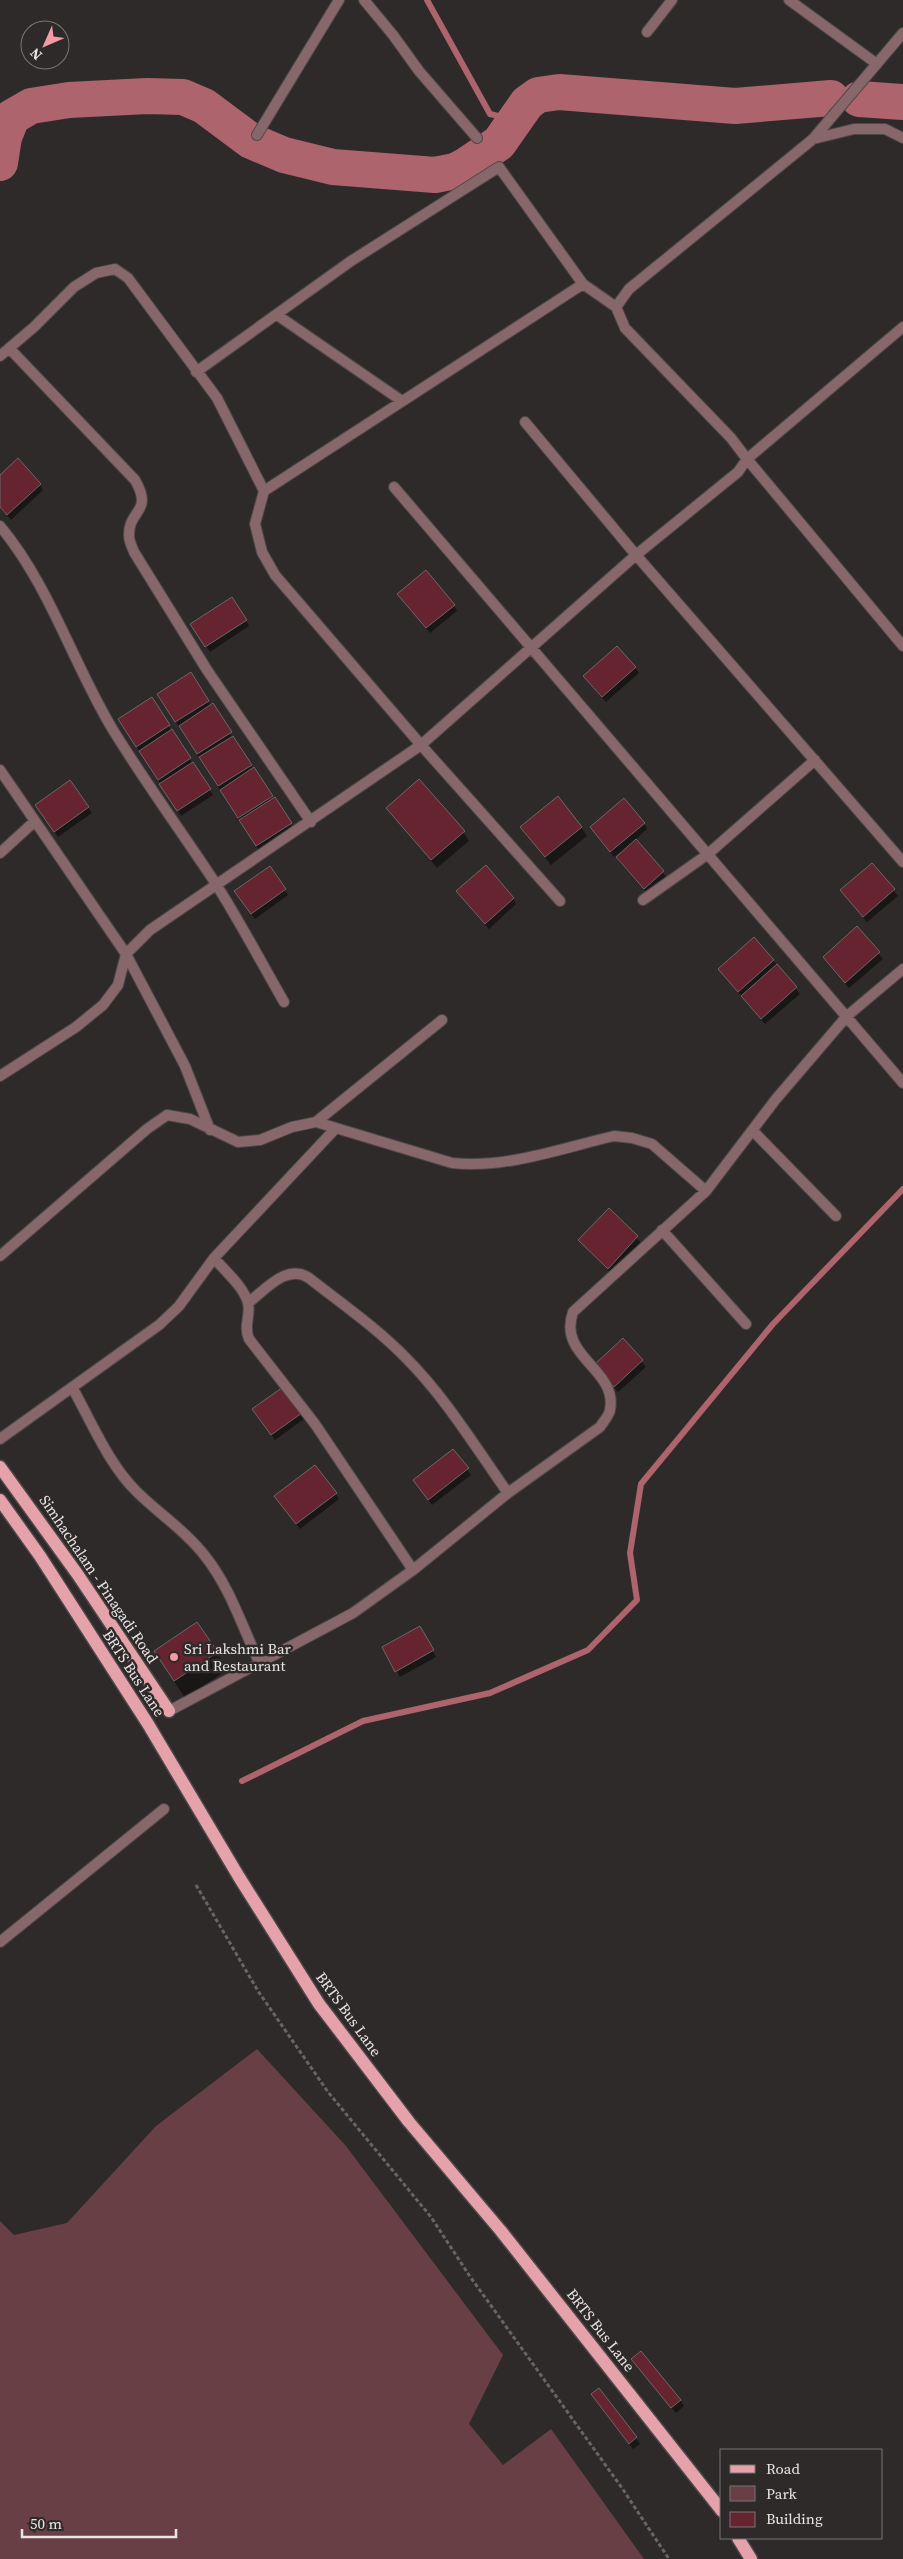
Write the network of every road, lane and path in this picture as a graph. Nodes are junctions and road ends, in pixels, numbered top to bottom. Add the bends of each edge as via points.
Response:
1 (339, 0) edge
2 (364, 0) edge
3 (672, 0) edge
4 (789, 0) edge
5 (647, 32) dead end
6 (903, 33) edge
7 (877, 64) junction
8 (257, 135) dead end
9 (477, 138) dead end
10 (903, 138) edge
11 (813, 139) junction
12 (582, 284) junction
13 (616, 307) junction
14 (277, 314) junction
15 (903, 327) edge
16 (9, 348) junction
17 (0, 356) edge
18 (196, 372) junction
19 (402, 402) junction
20 (525, 422) dead end
21 (747, 459) junction
22 (394, 487) dead end
23 (264, 492) junction
24 (0, 526) edge
25 (636, 555) junction
26 (903, 646) edge
27 (530, 648) junction
28 (421, 745) junction
29 (815, 760) junction
30 (0, 770) edge
31 (35, 821) junction
32 (311, 822) junction
33 (0, 853) edge
34 (708, 854) junction
35 (903, 862) edge
36 (216, 883) junction
37 (643, 900) dead end
38 (560, 902) dead end
39 (126, 954) junction
40 (901, 973) edge
41 (284, 1002) dead end
42 (846, 1016) junction
43 (442, 1020) dead end
44 (0, 1076) edge
45 (903, 1083) edge
46 (316, 1122) junction
47 (335, 1129) junction
48 (210, 1130) junction
49 (753, 1131) junction
50 (706, 1190) junction
51 (836, 1216) dead end
52 (662, 1230) junction
53 (0, 1256) edge
54 (214, 1258) junction
55 (248, 1303) junction
56 (746, 1324) dead end
57 (72, 1387) junction
58 (0, 1440) edge
59 (0, 1466) edge
60 (508, 1493) junction
61 (0, 1500) edge
62 (413, 1570) junction
63 (260, 1664) junction
64 (169, 1711) joint
65 (164, 1809) dead end
66 (196, 1885) dead end
67 (0, 1942) edge
68 (720, 2508) edge
69 (739, 2539) edge
70 (669, 2559) edge
71 (751, 2559) edge

1 - 8 street
2 - 9 street
3 - 5 street
4 - 7 street
6 - 7 street
7 - 11 street
10 - 11 street via 885,129 854,129
11 - 13 street via 628,289
12 - 13 street
12 - 14 street via 499,167 351,262
12 - 19 street
13 - 21 street via 625,328 731,438
14 - 18 street
14 - 19 street
15 - 21 street
16 - 17 street
16 - 18 street via 74,287 96,272 115,269 128,278
16 - 32 street via 135,480 142,492 143,504 130,526 128,538 134,552 207,670
18 - 23 street via 217,398
19 - 23 street
20 - 25 street
21 - 25 street via 738,472
21 - 26 street
22 - 27 street
23 - 28 street via 255,524 262,552 275,574
24 - 36 street via 36,579 80,672 114,731
25 - 27 street
25 - 29 street
27 - 28 street
27 - 34 street
28 - 32 street
28 - 38 street
29 - 34 street
29 - 35 street
30 - 31 street
31 - 33 street
31 - 39 street
32 - 36 street
34 - 37 street
34 - 42 street
36 - 39 street via 150,930
36 - 41 street
39 - 44 street via 118,985 102,1005 76,1027
39 - 48 street via 186,1066
40 - 42 street
42 - 45 street
42 - 49 street
43 - 46 street
46 - 47 street
46 - 48 street via 292,1127 260,1140 238,1142
47 - 50 street via 452,1163 474,1166 496,1164 614,1136 632,1138 652,1144
47 - 54 street
48 - 53 street via 176,1115 159,1120
49 - 50 street
49 - 51 street
50 - 52 street
52 - 56 street
52 - 60 street via 573,1312 569,1324 570,1337 609,1389 610,1411 600,1427
54 - 55 street
54 - 57 street via 179,1306
55 - 60 street via 287,1273 302,1273 309,1278 407,1359 426,1380
55 - 62 street via 245,1326 248,1339 315,1424
57 - 58 street
57 - 63 street via 112,1460 134,1490 206,1556
59 - 64 main road, Simhachalam - Pinagadi Road
60 - 62 street
61 - 68 main road, BRTS Bus Lane via 40,1556 148,1724 319,2004 409,2122 501,2231
62 - 63 street via 352,1613
63 - 64 street
65 - 67 street
66 - 70 path via 258,1991 328,2092 431,2217
69 - 71 main road

